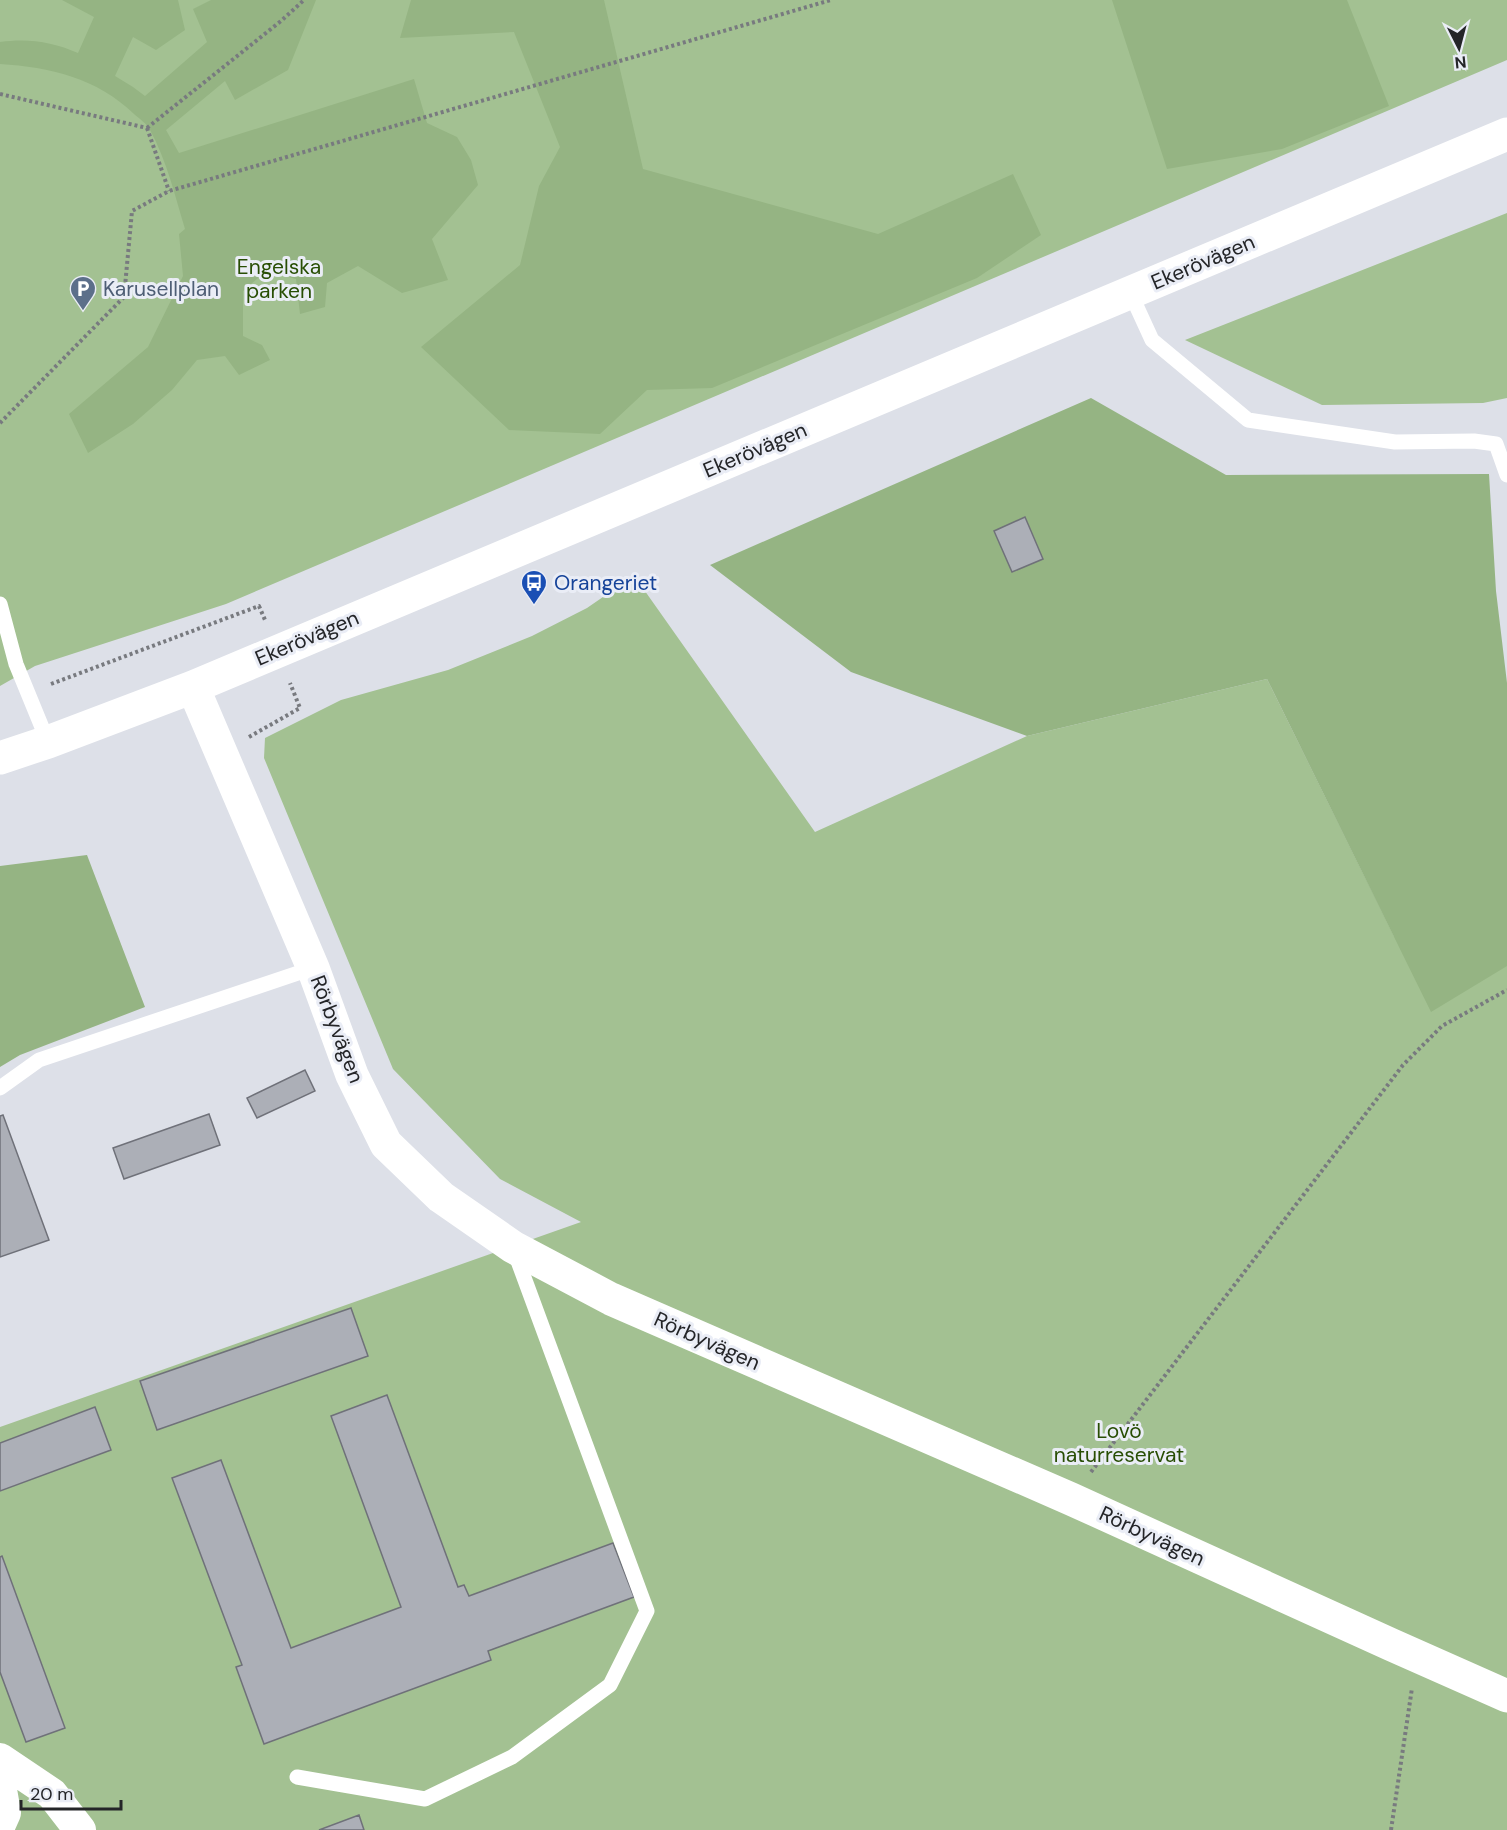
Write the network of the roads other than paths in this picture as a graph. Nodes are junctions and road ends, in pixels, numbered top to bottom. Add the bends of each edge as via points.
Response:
1 (1507, 134) edge
2 (1130, 292) junction
3 (1507, 475) edge
4 (0, 604) edge
5 (193, 687) junction
6 (48, 742) junction
7 (0, 758) edge
8 (313, 968) junction
9 (0, 1088) edge
10 (513, 1247) junction
11 (1507, 1696) edge
12 (0, 1759) edge
13 (297, 1777) dead end
14 (0, 1784) edge
15 (0, 1824) edge
16 (80, 1830) edge

1 - 2 street, Ekerövägen
2 - 3 lane via 1152,340 1248,420 1395,442 1496,444
2 - 5 street, Ekerövägen
4 - 6 lane via 16,664
5 - 6 street, Ekerövägen
5 - 8 street, Rörbyvägen
6 - 7 street, Ekerövägen
8 - 9 lane via 39,1060
8 - 10 street, Rörbyvägen via 352,1075 386,1144 441,1197
10 - 11 street, Rörbyvägen via 611,1299 1071,1499
10 - 13 lane via 647,1611 610,1685 512,1757 425,1799
12 - 16 street via 52,1794
14 - 15 street via 5,1813

